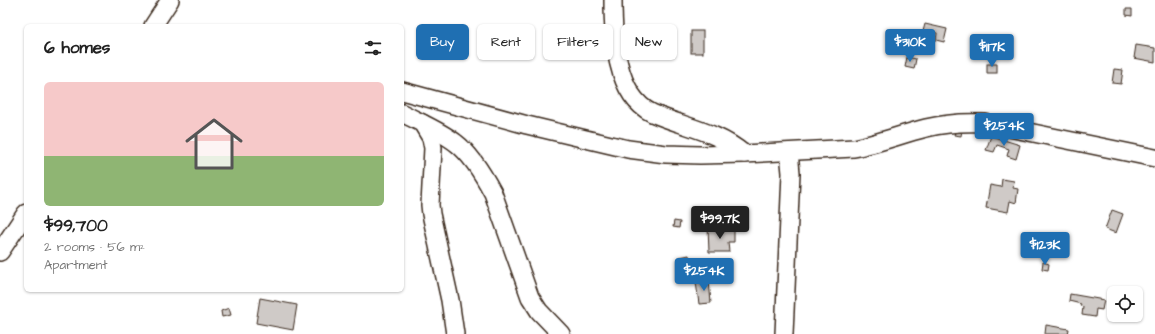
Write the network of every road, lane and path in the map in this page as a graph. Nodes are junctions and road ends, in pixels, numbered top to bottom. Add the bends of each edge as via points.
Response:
1 (170, 0) edge
2 (613, 0) edge
3 (154, 24) edge
4 (404, 92) edge
5 (404, 114) edge
6 (422, 123) junction
7 (790, 152) junction
8 (744, 154) junction
9 (1155, 158) edge
10 (24, 216) edge
11 (0, 252) edge
12 (456, 334) edge
13 (561, 334) edge
14 (784, 334) edge

1 - 3 street
2 - 8 street via 615,47 625,82 639,103 651,112 713,135
4 - 8 street via 628,149 666,154
5 - 6 street
6 - 12 street via 431,138 433,148 431,214
6 - 13 street via 456,143 485,177 530,297
7 - 8 street
7 - 9 street via 854,148 928,128 963,122 986,123
7 - 14 street
10 - 11 street

